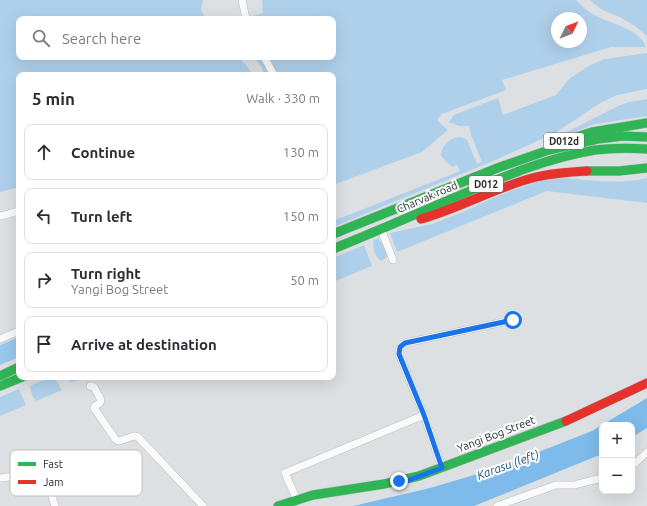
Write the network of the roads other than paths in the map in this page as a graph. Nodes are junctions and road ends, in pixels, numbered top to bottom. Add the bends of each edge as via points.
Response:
1 (242, 0) edge
2 (245, 16) edge
3 (266, 60) edge
4 (272, 72) edge
5 (647, 123) edge
6 (647, 138) edge
7 (647, 149) edge
8 (647, 168) edge
9 (485, 173) junction
10 (16, 212) edge
11 (0, 216) edge
12 (381, 229) junction
13 (336, 233) edge
14 (336, 248) edge
15 (393, 260) dead end
16 (513, 320) dead end
17 (16, 332) edge
18 (0, 340) edge
19 (16, 368) edge
20 (0, 376) edge
21 (16, 379) edge
22 (647, 383) edge
23 (0, 386) edge
24 (90, 386) dead end
25 (424, 415) junction
26 (647, 452) edge
27 (635, 463) edge
28 (442, 468) junction
29 (10, 477) edge
30 (0, 478) edge
31 (599, 479) edge
32 (52, 496) edge
33 (297, 500) junction
34 (55, 506) edge
35 (203, 506) edge
36 (278, 506) edge
37 (497, 506) edge

1 - 2 street
3 - 4 street
5 - 9 main road, D012d via 582,134
6 - 9 main road, Charvak road / D012 via 623,137 585,141
7 - 12 main road, Charvak road / D012 via 603,149 553,159 490,182
8 - 12 main road via 563,172 536,177 439,215
9 - 13 main road, Charvak road / D012
10 - 11 street
12 - 14 main road, Charvak road / D012
12 - 15 street
16 - 25 street via 405,343 400,347 399,354
17 - 18 street
19 - 20 main road
21 - 23 main road
22 - 28 main road, Yangi Bog Street via 568,420
24 - 35 street via 94,387 101,400 94,408 116,440 138,437
25 - 28 street
25 - 33 street via 285,473
26 - 27 street
28 - 33 main road, Yangi Bog Street via 409,480
29 - 30 street
31 - 37 street via 574,485 556,485
32 - 34 street
33 - 36 main road, Yangi Bog Street

